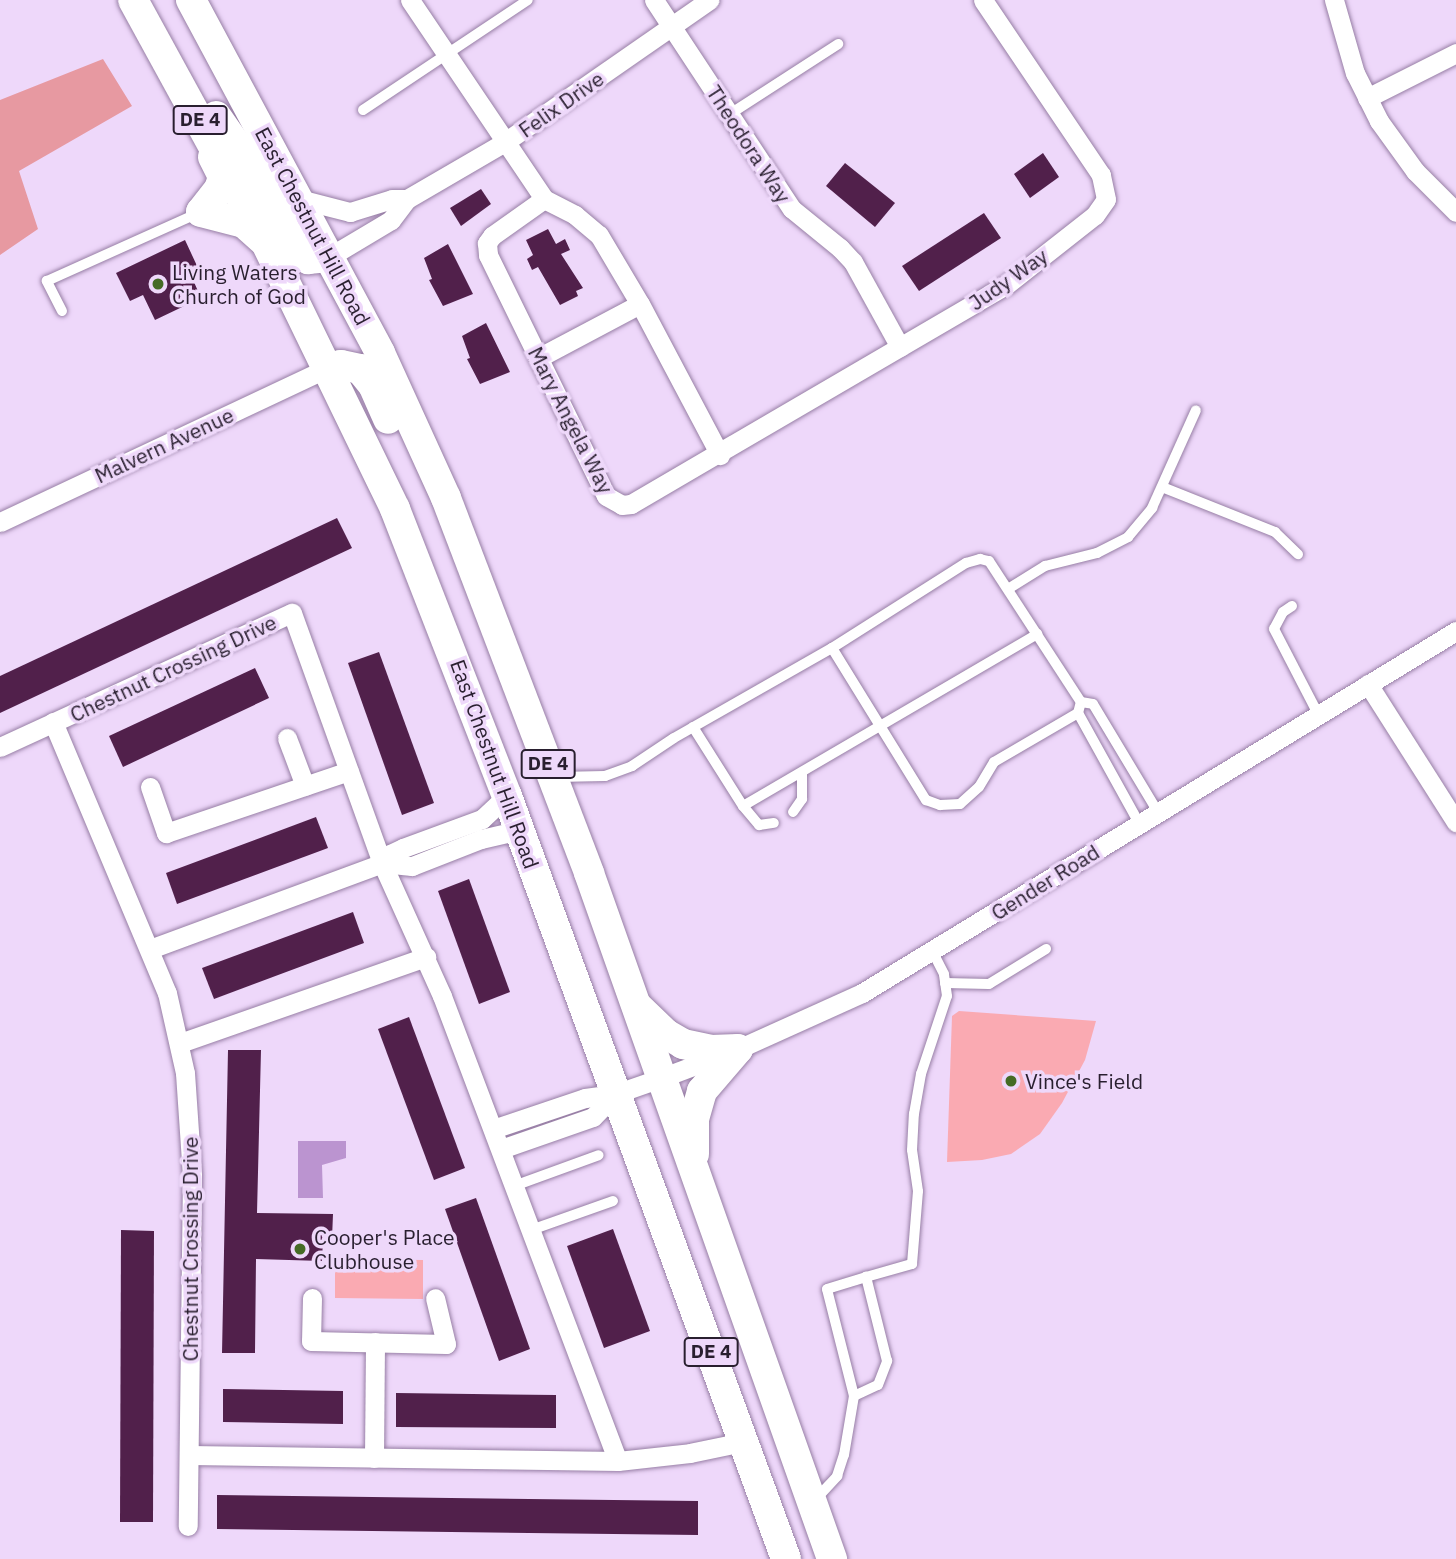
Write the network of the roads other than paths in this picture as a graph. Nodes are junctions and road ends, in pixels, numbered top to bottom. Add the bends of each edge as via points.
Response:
1 (133, 0) edge
2 (191, 0) edge
3 (410, 0) edge
4 (528, 0) edge
5 (654, 0) edge
6 (709, 0) edge
7 (983, 0) edge
8 (1334, 0) edge
9 (673, 27) junction
10 (838, 44) dead end
11 (1456, 53) edge
12 (446, 55) junction
13 (182, 86) junction
14 (1367, 98) junction
15 (363, 110) dead end
16 (730, 114) junction
17 (505, 142) junction
18 (299, 199) junction
19 (407, 199) junction
20 (544, 199) junction
21 (201, 212) junction
22 (1456, 212) edge
23 (265, 241) junction
24 (329, 257) junction
25 (640, 304) junction
26 (62, 311) dead end
27 (900, 347) junction
28 (538, 358) junction
29 (329, 367) junction
30 (1196, 410) dead end
31 (720, 454) junction
32 (1162, 487) junction
33 (0, 522) edge
34 (1298, 554) dead end
35 (1008, 589) junction
36 (483, 590) junction
37 (1292, 606) dead end
38 (1456, 631) edge
39 (1037, 634) junction
40 (832, 648) junction
41 (1368, 684) junction
42 (1081, 702) junction
43 (1078, 713) junction
44 (1318, 714) junction
45 (54, 722) junction
46 (693, 727) junction
47 (880, 728) junction
48 (288, 738) dead end
49 (0, 747) edge
50 (349, 771) junction
51 (802, 773) junction
52 (554, 778) junction
53 (305, 786) junction
54 (150, 787) dead end
55 (507, 796) junction
56 (743, 806) junction
57 (793, 812) dead end
58 (1158, 812) junction
59 (1456, 822) edge
60 (774, 823) dead end
61 (1139, 823) junction
62 (520, 833) junction
63 (382, 863) junction
64 (150, 949) junction
65 (1046, 949) dead end
66 (933, 952) junction
67 (426, 957) junction
68 (945, 983) junction
69 (634, 1003) junction
70 (180, 1043) junction
71 (738, 1049) junction
72 (661, 1078) junction
73 (615, 1094) junction
74 (493, 1129) junction
75 (500, 1149) junction
76 (599, 1156) dead end
77 (514, 1186) junction
78 (701, 1192) junction
79 (613, 1201) dead end
80 (531, 1230) junction
81 (866, 1277) junction
82 (312, 1297) dead end
83 (435, 1298) dead end
84 (375, 1342) junction
85 (854, 1396) junction
86 (743, 1442) junction
87 (189, 1455) junction
88 (374, 1458) junction
89 (618, 1461) junction
90 (812, 1503) junction
91 (188, 1526) dead end
92 (786, 1559) edge
93 (832, 1559) edge

1 - 13 main road, East Chestnut Hill Road / DE 4
2 - 18 main road, East Chestnut Hill Road / DE 4
3 - 12 street
4 - 12 lane
5 - 9 street, Theodora Way
6 - 9 street, Felix Drive
7 - 27 street, Judy Way via 1101,175 1106,199 1095,215 1006,285
8 - 14 street via 1345,46
9 - 16 street, Theodora Way
9 - 17 street, Felix Drive
10 - 16 lane
11 - 14 street
12 - 15 lane
12 - 17 street
13 - 21 main road via 223,177
13 - 23 main road, East Chestnut Hill Road / DE 4
13 - 24 main road via 203,100 245,156 295,250 308,258
14 - 22 street via 1415,171
16 - 27 street, Theodora Way via 792,209 853,262
17 - 19 street, Felix Drive
17 - 20 street
18 - 19 street, Felix Drive via 350,212
18 - 24 main road, East Chestnut Hill Road / DE 4
19 - 24 street, Felix Drive via 391,220
20 - 25 street via 600,235
20 - 28 street, Mary Angela Way via 492,236 486,249
21 - 23 main road via 244,223
21 - 26 lane via 47,281
23 - 29 main road, East Chestnut Hill Road / DE 4
24 - 36 main road, East Chestnut Hill Road / DE 4 via 380,353
25 - 28 street
25 - 31 street
27 - 31 street, Mary Angela Way
28 - 31 street, Mary Angela Way via 614,502 631,504
29 - 33 street, Malvern Avenue
29 - 36 main road via 351,367 367,377 457,556
29 - 55 main road, East Chestnut Hill Road / DE 4 via 395,509
30 - 32 lane
32 - 34 lane via 1275,532
32 - 35 lane via 1152,508 1128,537 1097,553 1045,566
35 - 39 lane
35 - 40 lane via 989,561 966,563
36 - 52 main road, East Chestnut Hill Road / DE 4
37 - 44 lane via 1274,629
38 - 41 street, Gender Road
39 - 42 lane
39 - 47 lane
40 - 46 lane
40 - 47 lane
41 - 44 street, Gender Road
41 - 59 street
42 - 43 lane
42 - 58 lane via 1093,704
43 - 47 lane via 994,762 979,787 960,804 926,800
43 - 61 lane
44 - 58 street, Gender Road
45 - 49 street, Chestnut Crossing Drive
45 - 50 street, Chestnut Crossing Drive via 292,613
45 - 64 street, Chestnut Crossing Drive
46 - 52 lane via 632,766 605,776
46 - 56 lane
47 - 51 lane
48 - 53 street
50 - 53 street
50 - 63 street, Chestnut Crossing Drive
51 - 56 lane
51 - 57 lane via 802,799
52 - 69 main road, East Chestnut Hill Road / DE 4
53 - 54 street via 166,833
55 - 62 main road, East Chestnut Hill Road / DE 4
55 - 63 street via 482,819 403,848
56 - 60 lane via 759,825
58 - 61 street, Gender Road
61 - 66 street, Gender Road
62 - 63 street via 481,839 412,866
62 - 73 main road, East Chestnut Hill Road / DE 4
63 - 64 street
63 - 67 street, Chestnut Crossing Drive
64 - 70 street, Chestnut Crossing Drive
65 - 68 lane via 989,984
66 - 68 lane
66 - 71 street, Gender Road via 827,1011
67 - 70 street
67 - 74 street, Chestnut Crossing Drive
68 - 81 lane via 947,996 921,1074 914,1114 912,1150 918,1191 912,1264
69 - 71 main road via 683,1044
69 - 72 main road, East Chestnut Hill Road / DE 4
70 - 87 street, Chestnut Crossing Drive via 191,1139
71 - 72 street, Gender Road
71 - 78 main road via 702,1091 694,1119 692,1147
72 - 73 street, Gender Road
72 - 78 main road, East Chestnut Hill Road / DE 4
73 - 74 street via 585,1098
73 - 75 street via 593,1116
73 - 86 main road, East Chestnut Hill Road / DE 4
74 - 75 street, Chestnut Crossing Drive
75 - 77 street, Chestnut Crossing Drive
76 - 77 lane
77 - 80 street, Chestnut Crossing Drive
78 - 90 main road, East Chestnut Hill Road / DE 4
79 - 80 lane
80 - 89 street, Chestnut Crossing Drive
81 - 85 lane via 887,1361 878,1385
81 - 85 lane via 827,1289
82 - 84 street via 311,1341
83 - 84 street via 446,1344
84 - 88 street
85 - 90 lane via 836,1476
86 - 89 street
86 - 92 main road, East Chestnut Hill Road / DE 4
87 - 88 street
87 - 91 street, Chestnut Crossing Drive
88 - 89 street
90 - 93 main road, East Chestnut Hill Road / DE 4

